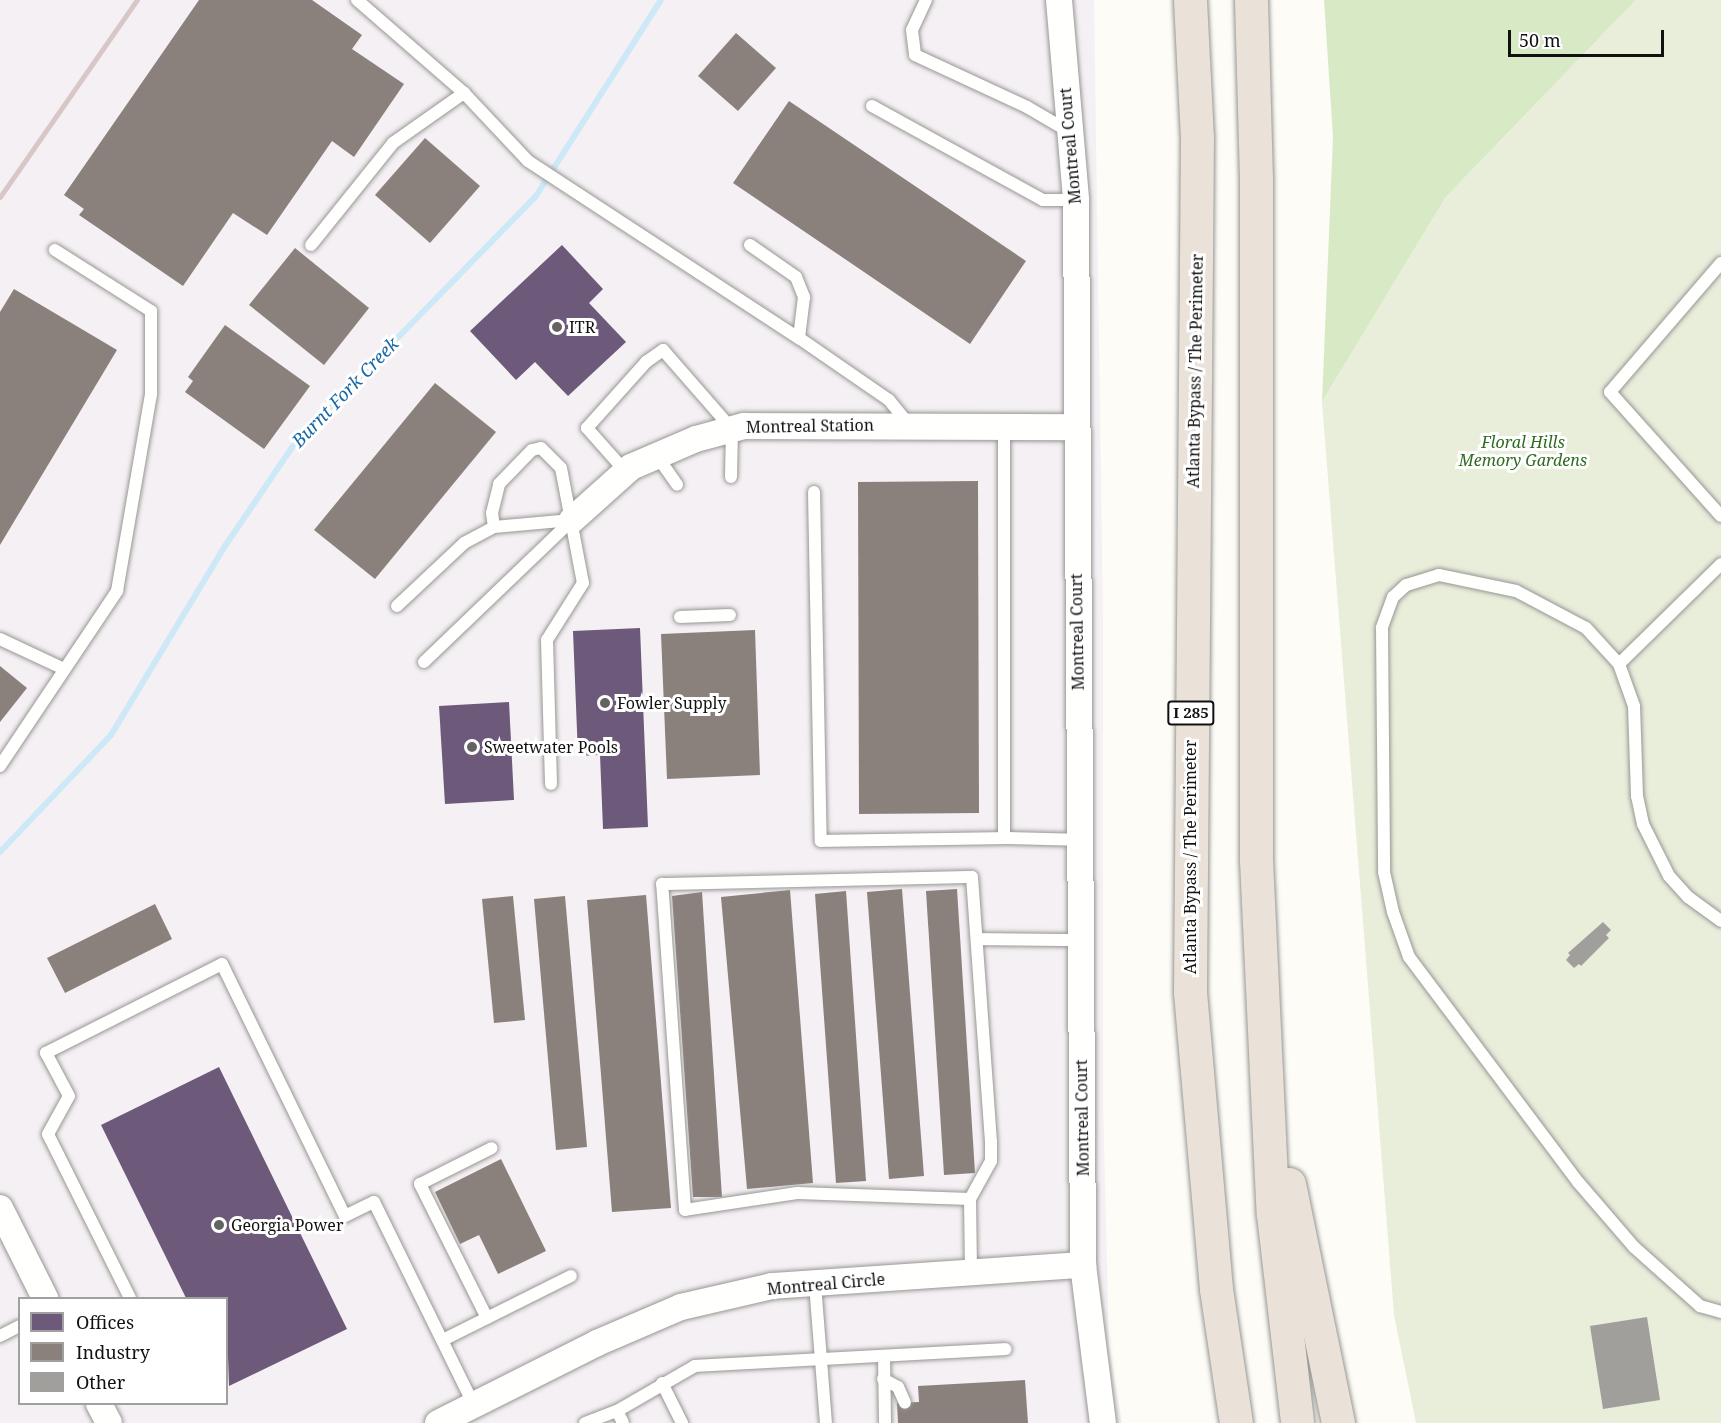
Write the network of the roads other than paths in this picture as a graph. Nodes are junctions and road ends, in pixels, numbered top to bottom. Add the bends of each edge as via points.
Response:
1 (357, 0) edge
2 (926, 0) edge
3 (1059, 0) edge
4 (1190, 0) edge
5 (1251, 0) edge
6 (464, 93) junction
7 (872, 106) dead end
8 (1068, 131) junction
9 (1076, 200) junction
10 (311, 245) dead end
11 (750, 245) dead end
12 (55, 250) dead end
13 (1721, 263) edge
14 (799, 338) junction
15 (909, 425) junction
16 (1004, 426) junction
17 (1075, 427) junction
18 (732, 429) junction
19 (657, 456) junction
20 (626, 472) junction
21 (731, 477) dead end
22 (677, 485) dead end
23 (814, 492) dead end
24 (1721, 516) edge
25 (572, 520) junction
26 (494, 527) junction
27 (1721, 564) edge
28 (397, 606) dead end
29 (730, 615) dead end
30 (680, 617) dead end
31 (0, 639) edge
32 (424, 662) dead end
33 (1618, 664) junction
34 (64, 669) junction
35 (0, 766) edge
36 (551, 784) dead end
37 (1004, 838) junction
38 (1079, 840) junction
39 (1721, 921) edge
40 (977, 939) junction
41 (1080, 940) junction
42 (1268, 1084) junction
43 (492, 1148) dead end
44 (970, 1198) junction
45 (0, 1208) edge
46 (1083, 1265) junction
47 (971, 1272) junction
48 (571, 1276) dead end
49 (815, 1284) junction
50 (44, 1297) edge
51 (129, 1297) edge
52 (1721, 1312) edge
53 (487, 1318) junction
54 (18, 1327) edge
55 (0, 1336) edge
56 (442, 1340) junction
57 (1005, 1349) dead end
58 (884, 1357) junction
59 (821, 1359) junction
60 (883, 1379) junction
61 (662, 1383) junction
62 (904, 1403) dead end
63 (100, 1405) edge
64 (474, 1405) junction
65 (617, 1411) junction
66 (109, 1423) edge
67 (438, 1423) edge
68 (585, 1423) edge
69 (622, 1423) edge
70 (682, 1423) edge
71 (826, 1423) edge
72 (885, 1423) edge
73 (1103, 1423) edge
74 (1236, 1423) edge
75 (1297, 1423) edge
76 (1338, 1423) edge

1 - 6 lane
2 - 8 lane via 912,30 915,55 1027,107
3 - 8 street, Montreal Court
4 - 74 highway, Atlanta Bypass / The Perimeter / I 285 via 1197,137 1190,992 1216,1289
5 - 42 highway via 1256,181 1256,860
6 - 10 lane via 393,143
6 - 14 lane via 535,165
7 - 9 lane via 1044,200
8 - 9 street, Montreal Court
9 - 17 street, Montreal Court
11 - 14 lane via 796,277 804,297
12 - 34 lane via 151,311 151,394 117,591
13 - 24 lane via 1610,392
14 - 15 lane via 889,400
15 - 16 street, Montreal Station
15 - 18 street, Montreal Station
16 - 17 street, Montreal Station
16 - 37 lane
17 - 38 street, Montreal Court
18 - 19 street, Montreal Station
18 - 20 lane via 663,350 646,362 587,428
18 - 21 lane
19 - 20 street, Montreal Station
19 - 22 lane
20 - 25 street, Montreal Station
23 - 37 lane via 820,841
25 - 26 lane
25 - 26 lane via 561,468 541,448 532,450 499,484 492,513
25 - 32 lane
25 - 36 lane via 583,583 547,640
26 - 28 lane via 464,543
27 - 33 lane
29 - 30 lane
31 - 34 lane
33 - 39 lane via 1634,706 1637,796 1643,824 1669,876 1688,897
33 - 52 lane via 1586,628 1516,591 1439,576 1406,585 1393,597 1382,628 1384,872 1409,957 1578,1182 1634,1247 1700,1306
34 - 35 lane
37 - 38 lane
38 - 41 street, Montreal Court
40 - 41 lane
40 - 44 lane via 991,1161
40 - 44 lane via 972,877 662,884 685,1210 797,1193
41 - 46 street, Montreal Court
42 - 75 highway via 1274,1214
42 - 76 highway
43 - 53 lane via 420,1184
44 - 47 lane
45 - 50 street
46 - 47 street, Montreal Circle
46 - 73 street
47 - 49 street, Montreal Circle
48 - 53 lane
49 - 59 lane
49 - 64 street, Montreal Circle via 772,1286 681,1307 597,1343
51 - 56 lane via 48,1134 69,1096 46,1053 222,964 345,1216 374,1202
53 - 56 lane
54 - 55 lane
56 - 64 lane
57 - 58 lane
58 - 59 lane
58 - 60 lane
59 - 61 lane via 695,1366
59 - 71 lane
60 - 62 lane via 898,1387
60 - 72 lane
61 - 65 lane
61 - 70 lane
63 - 66 street
64 - 67 street, Montreal Circle
65 - 68 lane
65 - 69 lane

